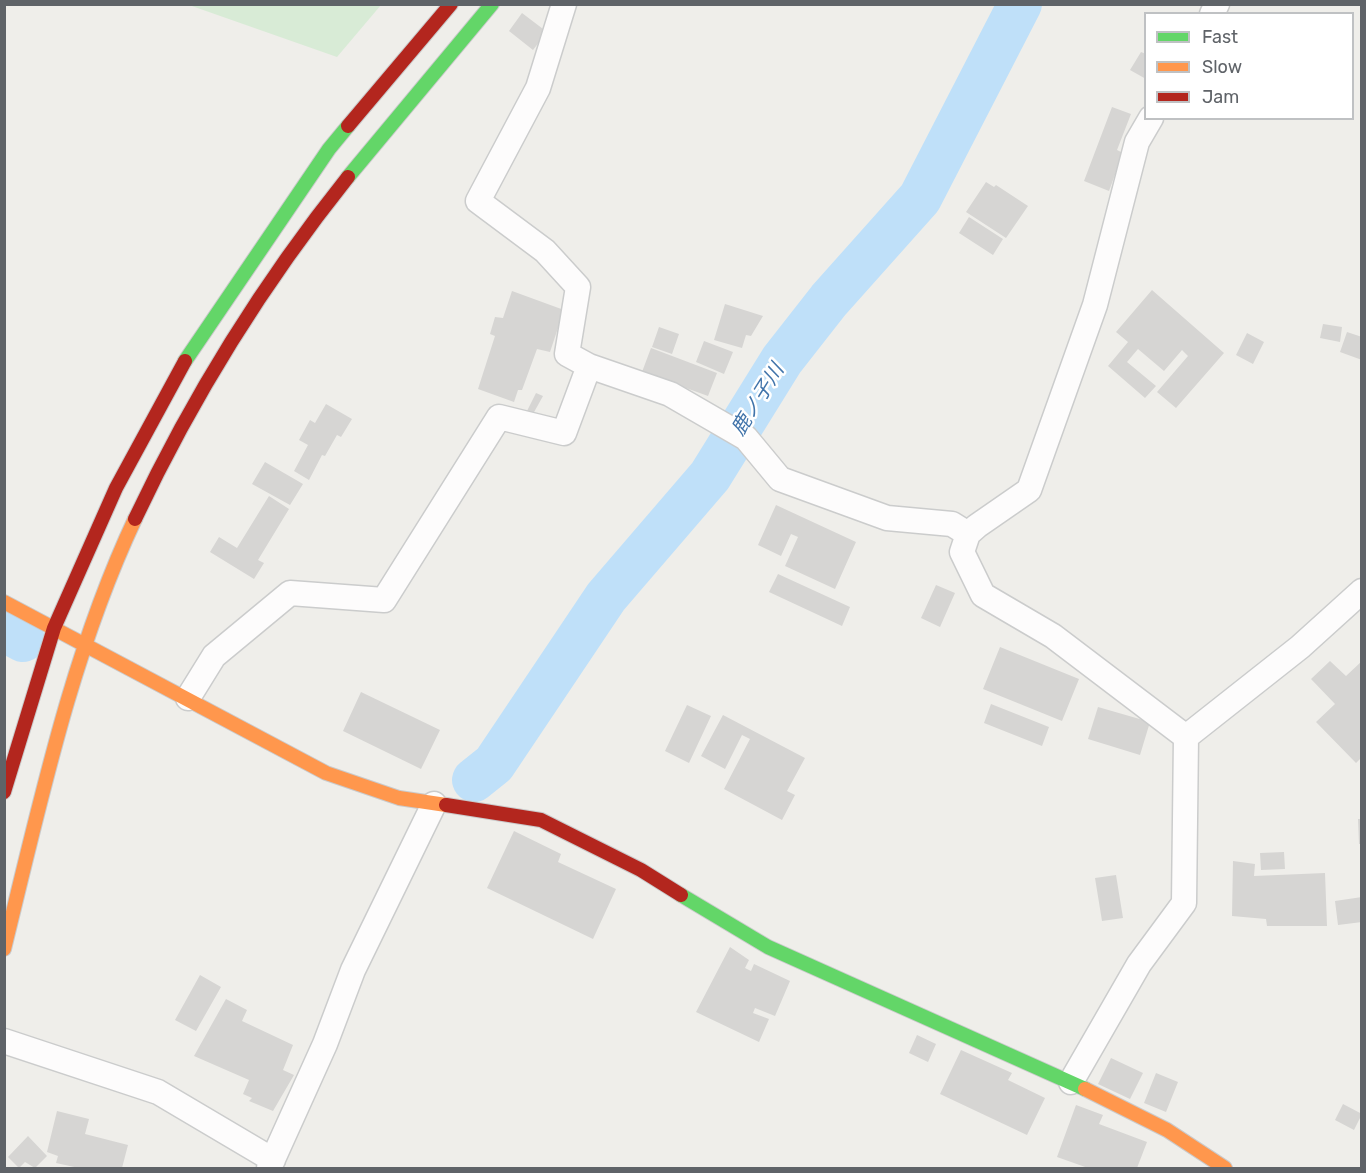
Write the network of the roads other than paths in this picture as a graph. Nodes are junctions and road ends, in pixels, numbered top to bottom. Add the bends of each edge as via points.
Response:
1 (451, 4) edge
2 (492, 4) edge
3 (564, 4) edge
4 (1150, 120) edge
5 (589, 366) junction
6 (968, 534) junction
7 (1362, 591) edge
8 (6, 609) edge
9 (54, 628) junction
10 (86, 644) junction
11 (188, 698) junction
12 (1186, 737) junction
13 (4, 792) edge
14 (434, 804) junction
15 (4, 949) edge
16 (4, 1041) edge
17 (1071, 1082) junction
18 (272, 1164) edge
19 (1225, 1168) edge

1 - 9 street via 329,149 188,355 116,488
2 - 10 street via 357,167 295,248 250,316 186,420 142,505
3 - 5 street via 538,88 478,201 545,251 578,287 567,354
4 - 6 street via 1137,142 1095,304 1029,490
5 - 6 street via 670,394 746,438 780,479 887,519 952,524
5 - 11 street via 564,433 499,417 384,600 290,593 214,656
6 - 12 street via 962,552 983,595 1053,636
7 - 12 street via 1300,647
8 - 9 street
9 - 10 street
9 - 13 street
10 - 11 street
10 - 15 street via 36,813
11 - 14 street via 326,773 399,798
12 - 17 street via 1184,903 1139,964
14 - 17 street via 542,820 641,870 768,947
14 - 18 street via 353,970
16 - 18 street via 158,1092
17 - 19 street via 1167,1130

